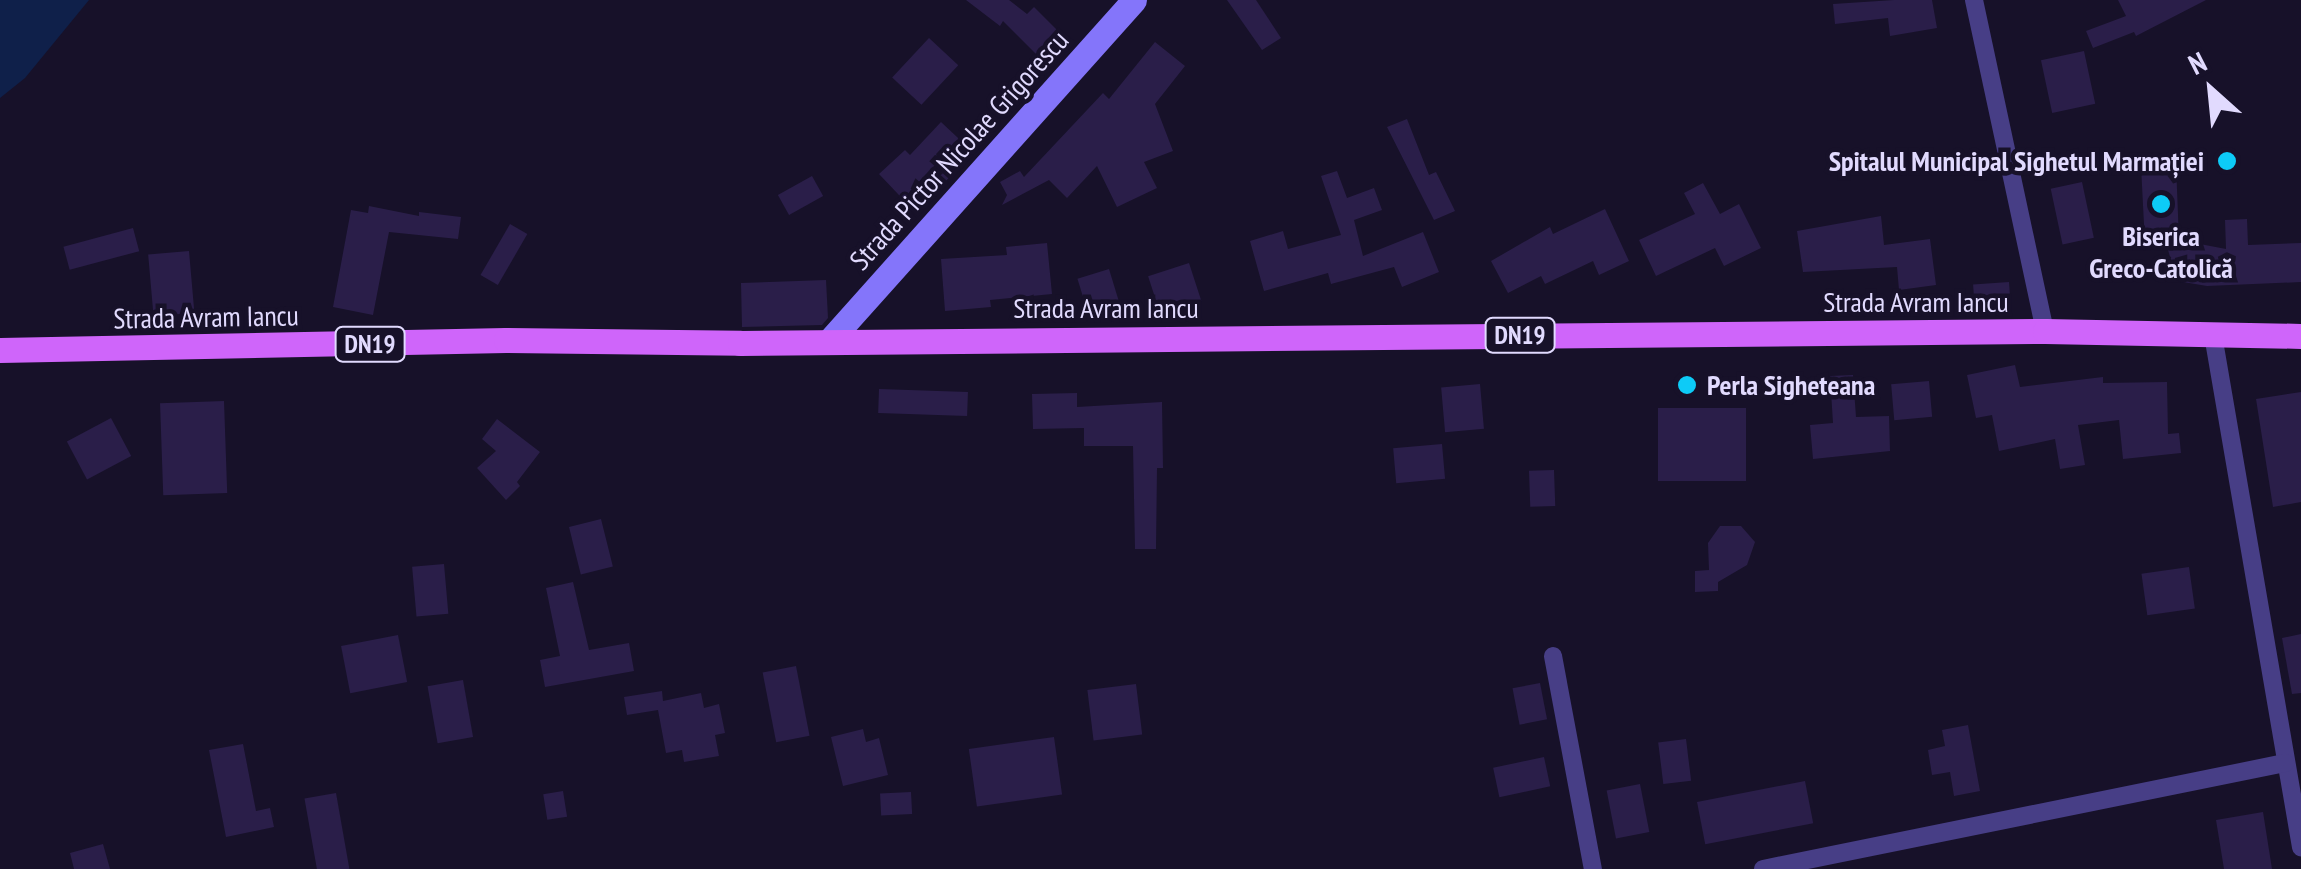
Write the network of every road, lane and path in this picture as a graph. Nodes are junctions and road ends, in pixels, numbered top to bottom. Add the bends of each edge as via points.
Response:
1 (1134, 0) edge
2 (1974, 0) edge
3 (2044, 330) junction
4 (2213, 335) junction
5 (2301, 336) edge
6 (830, 340) junction
7 (0, 350) edge
8 (1553, 656) dead end
9 (2285, 763) junction
10 (2301, 846) edge
11 (1594, 869) edge
12 (1764, 869) edge

1 - 6 main road, Strada Pictor Nicolae Grigorescu
2 - 3 street
3 - 4 main road, Strada Avram Iancu / DN19
3 - 6 main road, Strada Avram Iancu / DN19
4 - 5 main road, Strada Avram Iancu / DN19
4 - 9 street
6 - 7 main road, Strada Avram Iancu / DN19
8 - 11 street
9 - 10 street
9 - 12 street

